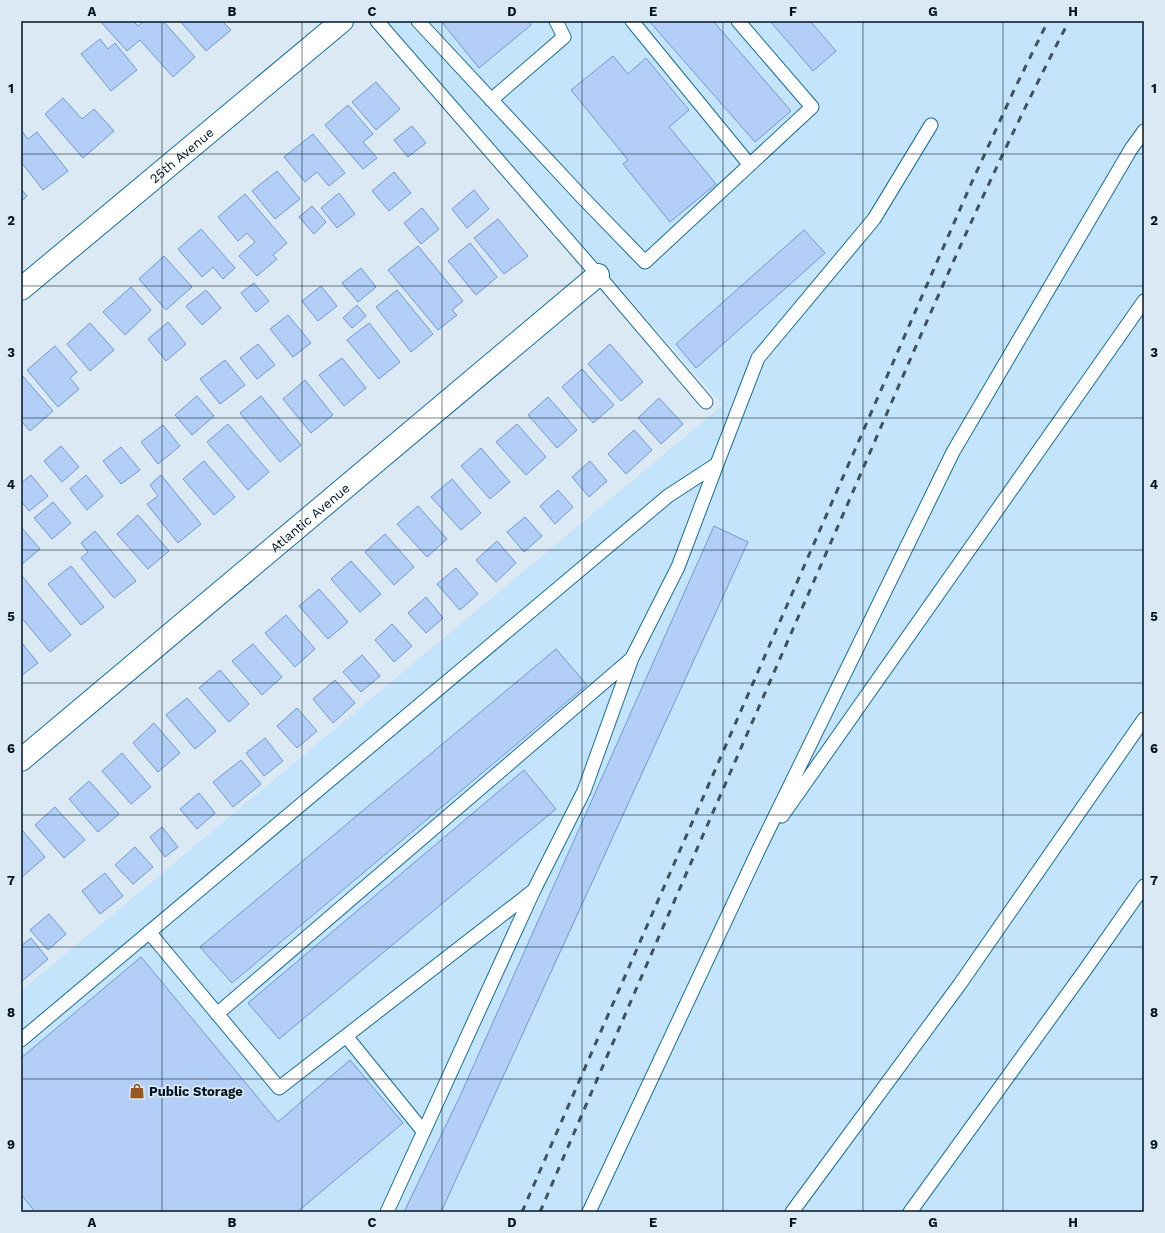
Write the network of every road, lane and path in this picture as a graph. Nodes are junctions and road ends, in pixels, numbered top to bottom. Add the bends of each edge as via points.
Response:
1 (342, 21) edge
2 (377, 21) edge
3 (418, 21) edge
4 (556, 21) edge
5 (632, 21) edge
6 (738, 21) edge
7 (491, 100) junction
8 (931, 125) dead end
9 (1144, 131) edge
10 (749, 164) junction
11 (598, 275) junction
12 (21, 289) edge
13 (1144, 301) edge
14 (706, 402) dead end
15 (717, 464) junction
16 (632, 658) junction
17 (1144, 718) edge
18 (21, 760) edge
19 (759, 849) junction
20 (1144, 886) edge
21 (534, 890) junction
22 (149, 932) junction
23 (217, 1014) junction
24 (346, 1036) junction
25 (21, 1040) edge
26 (423, 1131) junction
27 (387, 1212) edge
28 (589, 1212) edge
29 (792, 1212) edge
30 (910, 1212) edge

1 - 12 street, 25th Avenue
2 - 11 lane
3 - 7 lane
4 - 7 lane via 564,37
5 - 10 lane
6 - 10 lane via 812,107
7 - 10 lane via 645,262
8 - 15 lane via 874,219 758,358
9 - 19 lane via 953,452
11 - 14 lane
11 - 18 street, Atlantic Avenue
13 - 19 lane
15 - 16 lane via 678,567
15 - 22 lane via 668,496
16 - 21 lane via 584,790
16 - 23 lane
17 - 29 lane via 960,984
19 - 28 lane
20 - 30 lane
21 - 24 lane
21 - 26 lane
22 - 23 lane
22 - 25 lane
23 - 24 lane via 279,1088
24 - 26 lane
26 - 27 lane

